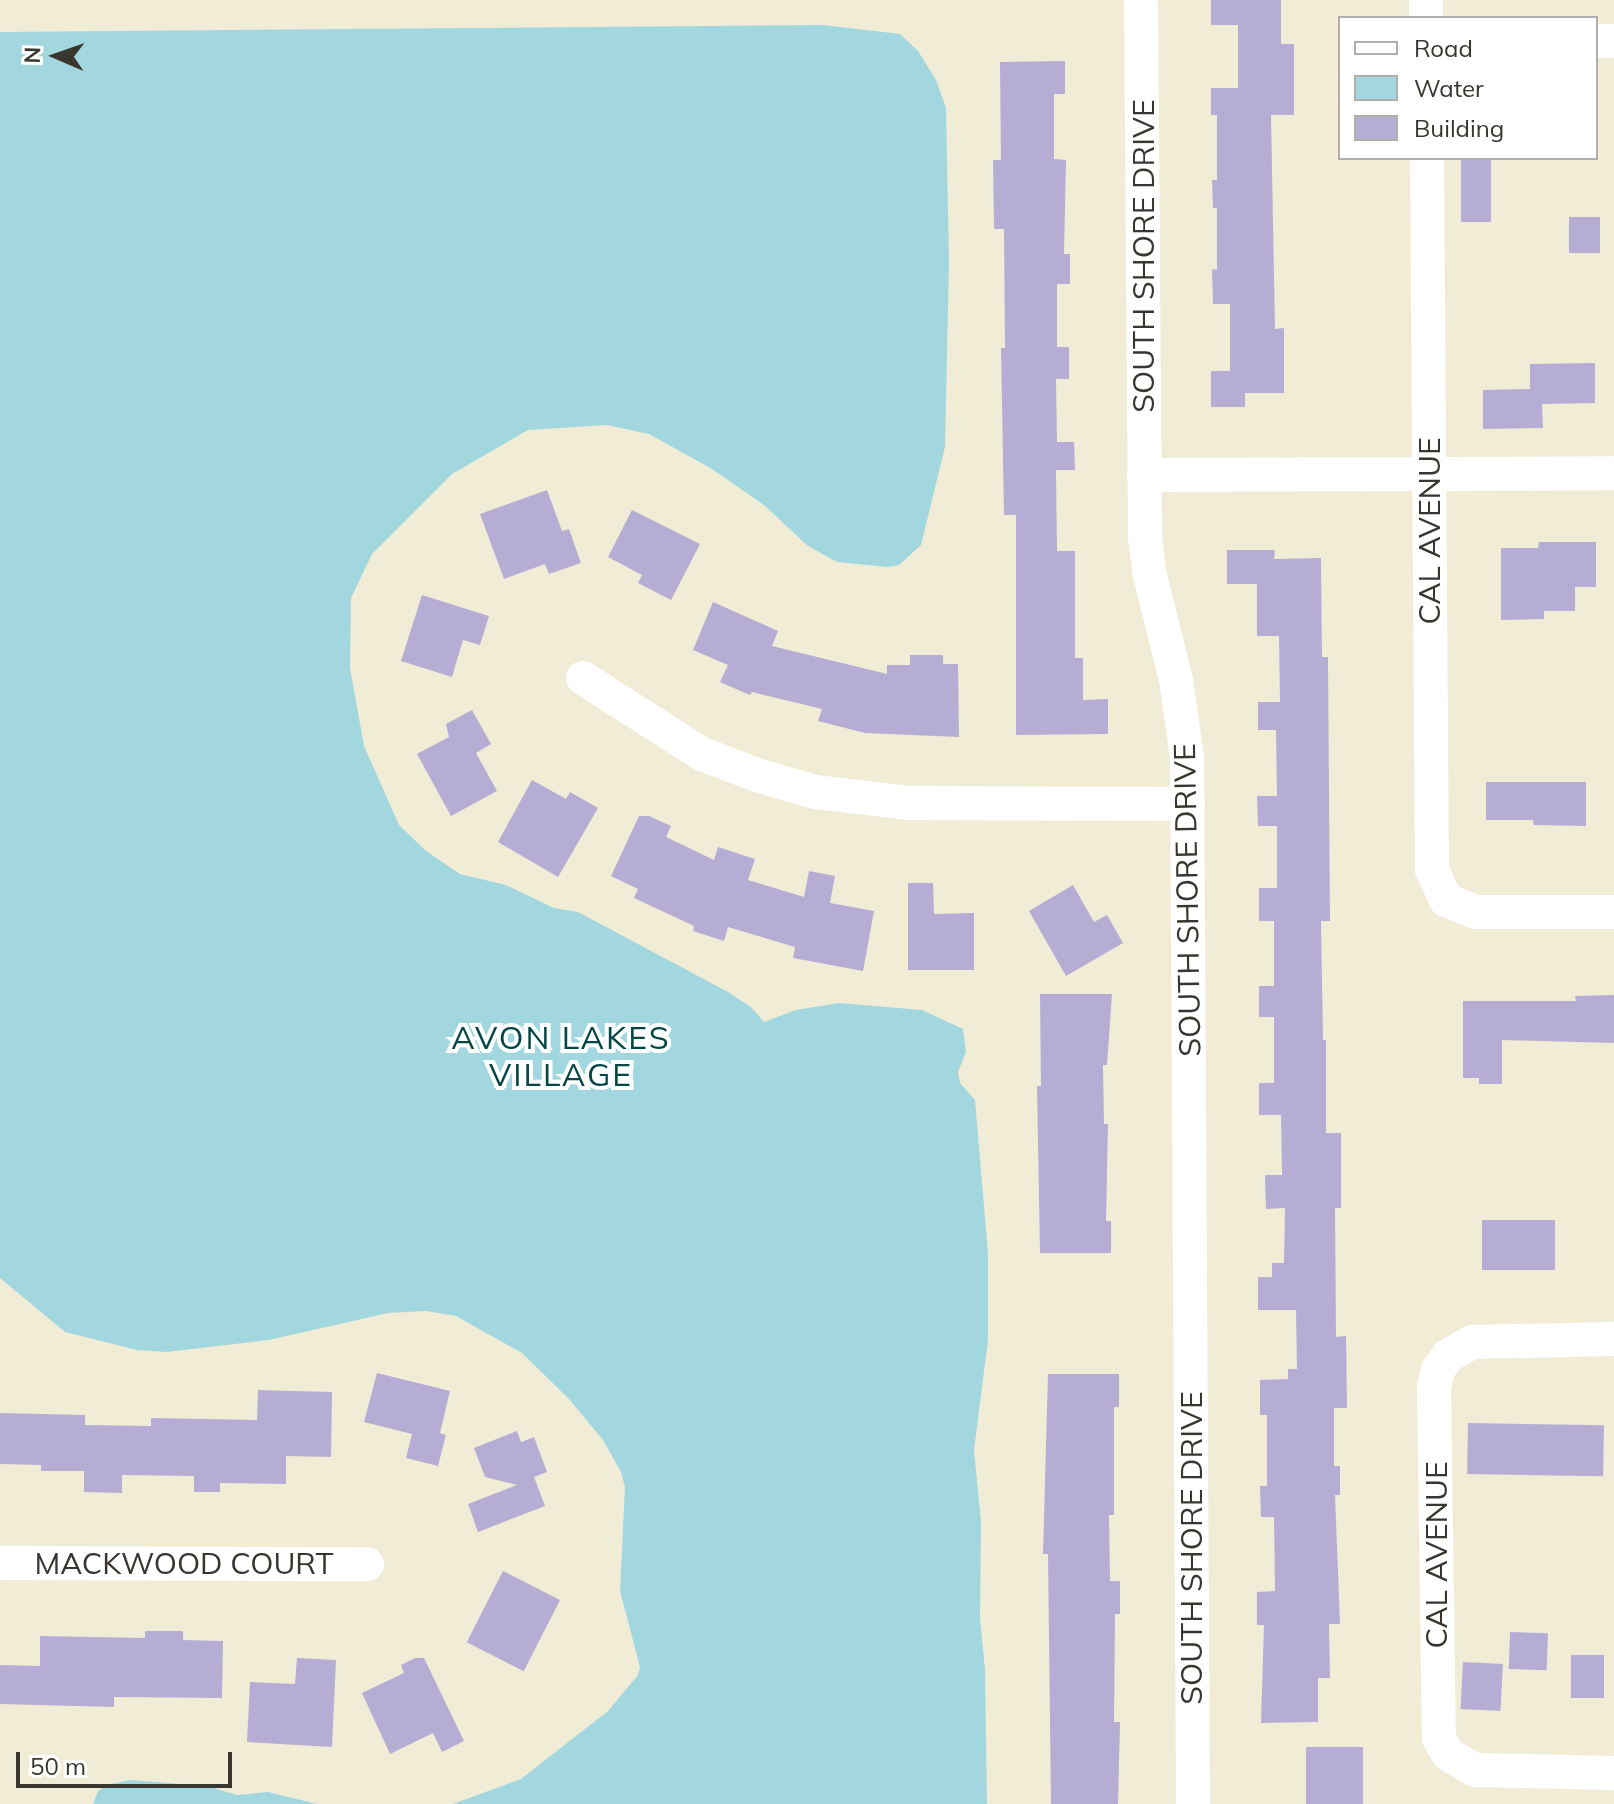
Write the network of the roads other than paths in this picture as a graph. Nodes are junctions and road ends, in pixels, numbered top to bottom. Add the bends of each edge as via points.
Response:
1 (1141, 0) edge
2 (1427, 160) edge
3 (1429, 473) junction
4 (1614, 473) edge
5 (1144, 475) junction
6 (583, 678) dead end
7 (1188, 804) junction
8 (1614, 912) edge
9 (1614, 1339) edge
10 (0, 1563) edge
11 (367, 1564) dead end
12 (1614, 1773) edge
13 (1193, 1804) edge

1 - 5 street, SOUTH SHORE DRIVE
2 - 3 street, CAL AVENUE
3 - 4 street
3 - 5 street
3 - 8 street, CAL AVENUE via 1431,858 1437,887 1446,900 1475,912
5 - 7 street, SOUTH SHORE DRIVE via 1149,571 1183,718
6 - 7 street via 702,754 815,792 908,803
7 - 13 street, SOUTH SHORE DRIVE
9 - 12 street, CAL AVENUE via 1488,1340 1459,1346 1438,1370 1434,1388 1439,1738 1448,1754 1475,1770
10 - 11 street, MACKWOOD COURT

